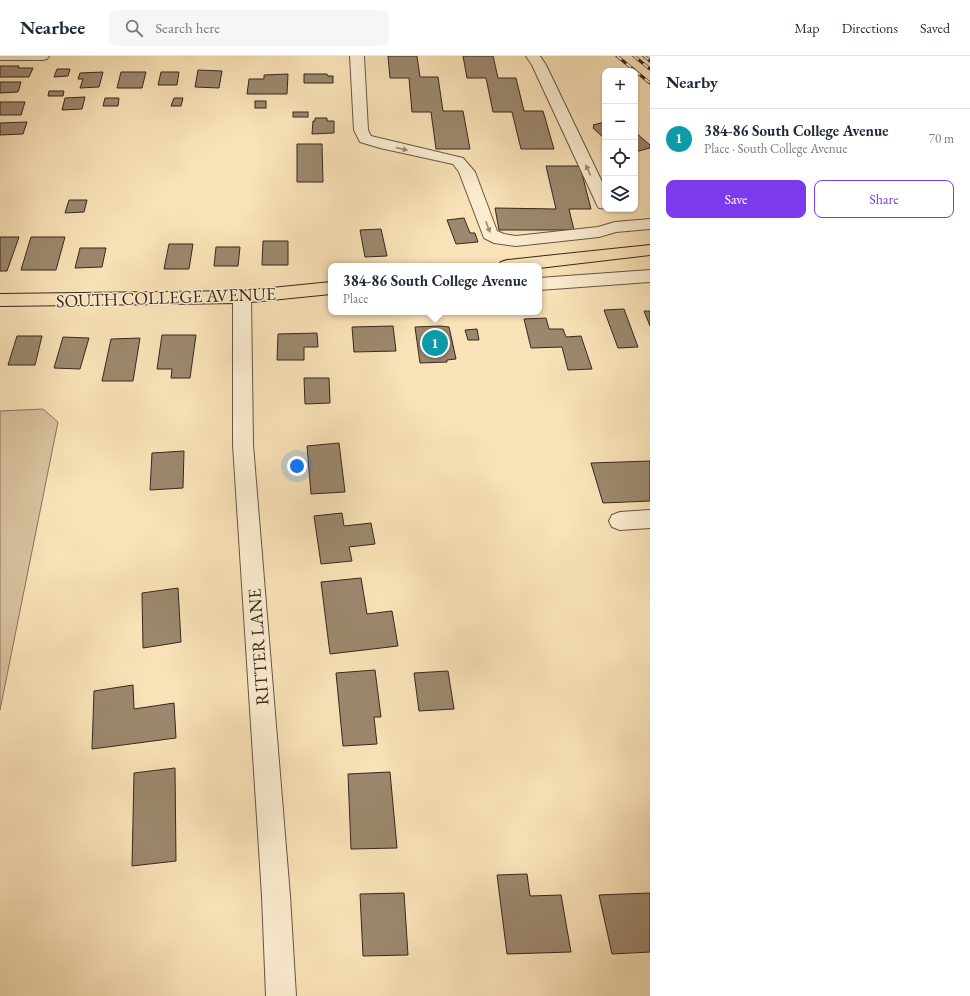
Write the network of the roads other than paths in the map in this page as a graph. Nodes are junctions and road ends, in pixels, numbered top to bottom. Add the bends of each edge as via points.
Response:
1 (0, 56) edge
2 (42, 56) edge
3 (357, 56) edge
4 (533, 56) edge
5 (602, 199) edge
6 (608, 212) edge
7 (650, 224) edge
8 (615, 227) junction
9 (644, 250) edge
10 (533, 263) edge
11 (650, 276) edge
12 (542, 284) edge
13 (328, 288) edge
14 (242, 297) junction
15 (0, 300) edge
16 (650, 519) edge
17 (620, 521) dead end
18 (281, 996) edge

1 - 2 street
3 -> 8 street via 361,130 365,139 458,162 467,172 490,234 500,239 516,241 599,232
5 -> 4 street
6 - 8 street
7 - 8 street
9 - 10 main road
11 - 12 street
13 - 14 main road, SOUTH COLLEGE AVENUE
14 - 15 main road, SOUTH COLLEGE AVENUE
14 - 18 street, RITTER LANE via 243,445
16 - 17 street

